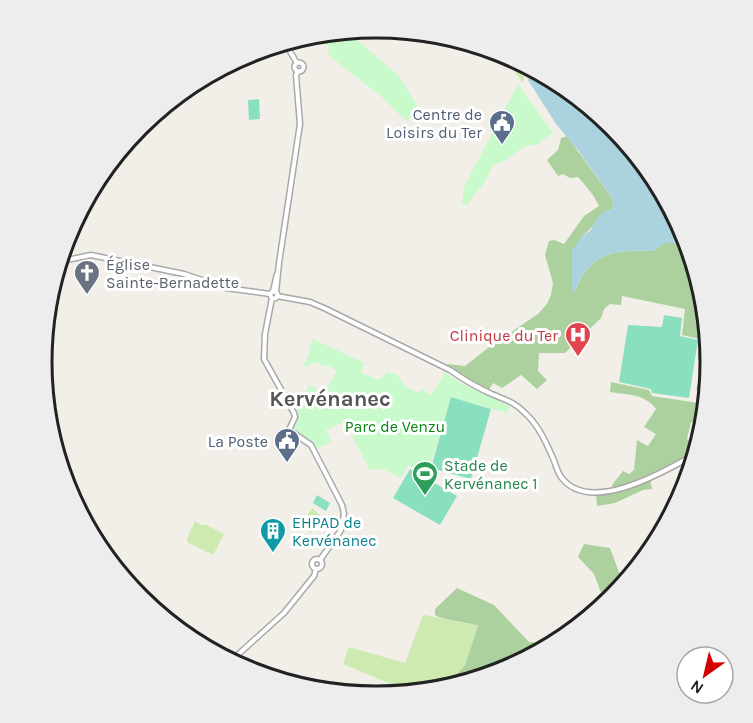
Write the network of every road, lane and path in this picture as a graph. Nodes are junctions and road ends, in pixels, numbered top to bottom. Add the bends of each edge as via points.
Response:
1 (289, 50) edge
2 (69, 259) edge
3 (274, 294) junction
4 (685, 460) edge
5 (320, 560) junction
6 (316, 569) junction
7 (238, 654) edge

1 - 3 street via 303,66 296,75 300,124
2 - 3 street via 88,255 184,274 226,288
3 - 4 street via 310,302 511,401 543,435 561,477 579,489 600,493 634,484
3 - 5 street via 264,358 294,413 289,430 311,445 344,514 341,530
5 - 6 street via 322,566
5 - 6 street via 312,562
6 - 7 street via 284,613

